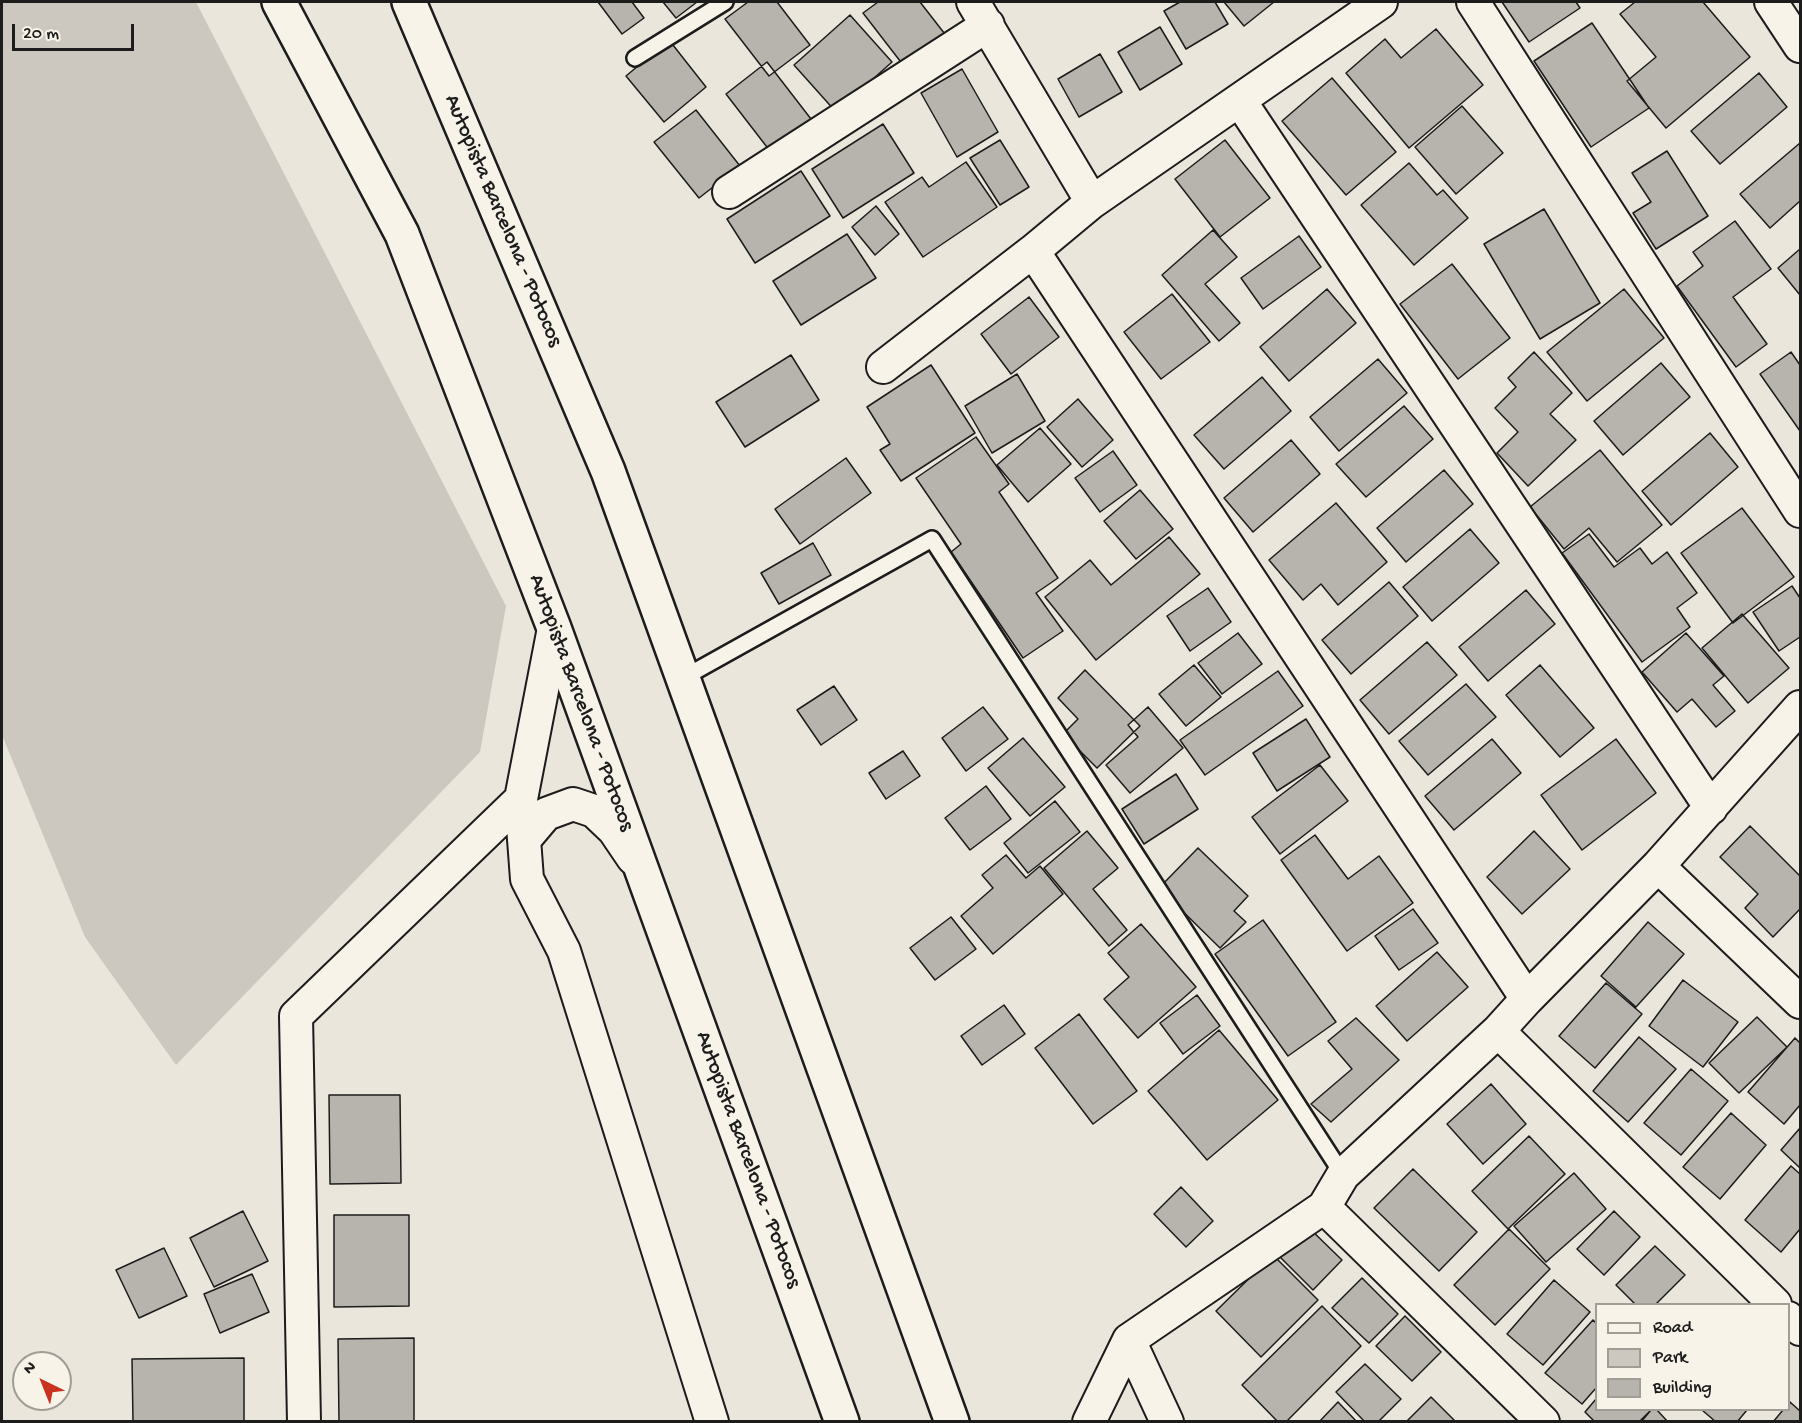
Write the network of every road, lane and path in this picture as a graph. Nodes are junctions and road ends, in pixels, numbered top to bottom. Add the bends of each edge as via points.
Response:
1 (279, 2) edge
2 (409, 2) edge
3 (725, 2) edge
4 (1381, 2) edge
5 (1473, 2) edge
6 (1771, 2) edge
7 (980, 14) edge
8 (1800, 46) edge
9 (634, 58) dead end
10 (1240, 101) junction
11 (729, 192) dead end
12 (1092, 202) junction
13 (1033, 251) junction
14 (884, 367) dead end
15 (1800, 511) edge
16 (554, 628) junction
17 (683, 678) junction
18 (1800, 707) edge
19 (521, 799) junction
20 (1711, 808) junction
21 (524, 840) junction
22 (1658, 866) junction
23 (641, 870) junction
24 (1527, 999) junction
25 (1800, 1002) edge
26 (1498, 1030) junction
27 (1343, 1175) junction
28 (1324, 1207) junction
29 (1773, 1303) edge
30 (1129, 1340) junction
31 (304, 1422) edge
32 (712, 1422) edge
33 (842, 1422) edge
34 (952, 1422) edge
35 (1089, 1422) edge
36 (1167, 1422) edge
37 (1543, 1422) edge

1 - 16 street, Autopista Barcelona - Potocos via 402,234
2 - 17 street, Autopista Barcelona - Potocos via 608,471
3 - 9 lane
4 - 10 street
5 - 15 street
6 - 8 street
7 - 11 street
7 - 12 street
10 - 12 street
10 - 20 street
12 - 13 street
13 - 14 street
13 - 24 street
16 - 19 street
16 - 23 street, Autopista Barcelona - Potocos
17 - 27 lane via 932,539
17 - 34 street, Autopista Barcelona - Potocos
18 - 20 street
19 - 21 street
19 - 31 street via 296,1016
20 - 22 street
21 - 23 street via 546,814 573,804 594,811 614,830
21 - 32 street via 527,879 564,951
22 - 24 street
22 - 25 street
23 - 33 street, Autopista Barcelona - Potocos
24 - 26 street
26 - 27 street
26 - 29 street
27 - 28 street
28 - 30 street
28 - 37 street
30 - 35 street
30 - 36 street

